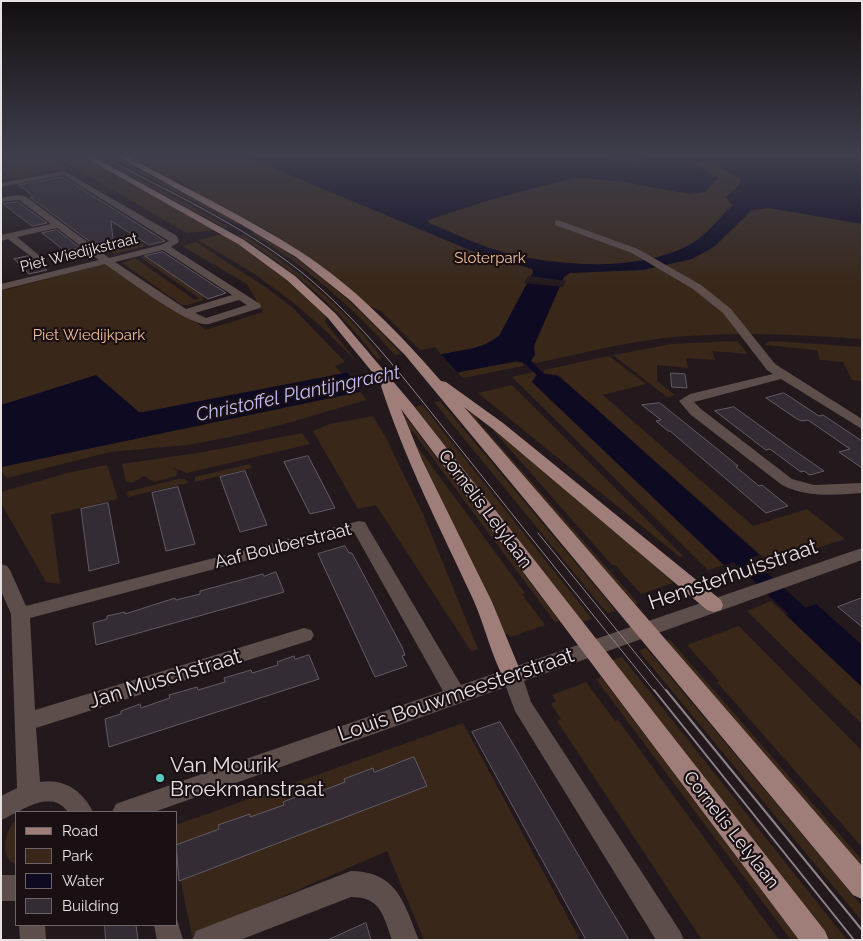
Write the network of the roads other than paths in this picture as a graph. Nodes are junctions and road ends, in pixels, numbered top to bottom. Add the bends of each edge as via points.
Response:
1 (23, 199) edge
2 (108, 199) edge
3 (166, 199) edge
4 (200, 199) edge
5 (558, 223) dead end
6 (58, 225) junction
7 (6, 237) edge
8 (164, 247) junction
9 (37, 258) dead end
10 (108, 261) junction
11 (1, 288) edge
12 (241, 296) junction
13 (185, 313) junction
14 (783, 375) junction
15 (454, 398) junction
16 (401, 410) junction
17 (862, 425) edge
18 (862, 488) edge
19 (862, 554) edge
20 (1, 570) edge
21 (714, 605) junction
22 (20, 614) junction
23 (304, 635) dead end
24 (618, 638) joint
25 (512, 676) junction
26 (456, 695) junction
27 (26, 722) junction
28 (29, 794) junction
29 (148, 808) edge
30 (1, 809) edge
31 (80, 811) edge
32 (130, 811) edge
33 (862, 886) edge
34 (1, 888) edge
35 (15, 888) edge
36 (32, 926) edge
37 (167, 926) edge
38 (33, 940) edge
39 (170, 940) edge
40 (205, 940) edge
41 (406, 940) edge
42 (671, 940) edge
43 (816, 940) edge

1 - 6 street
2 - 8 street via 174,238 174,242
3 - 16 main road via 260,254 308,292 370,360
4 - 15 main road via 292,250 338,284
5 - 14 street via 643,255 713,298 771,367
6 - 7 street
6 - 10 street
7 - 9 street
8 - 10 street, Piet Wiedijkstraat
8 - 12 street
10 - 11 street, Piet Wiedijkstraat
10 - 13 street
12 - 13 street
12 - 13 street via 256,306 205,322
14 - 17 street
14 - 18 street via 686,402 799,489
15 - 21 main road via 506,432
15 - 33 main road via 619,601
16 - 25 main road via 417,465 500,640
16 - 43 main road, Cornelis Lelylaan via 568,618
19 - 21 street, Hemsterhuisstraat
20 - 22 street
21 - 24 street, Hemsterhuisstraat
22 - 26 street, Aaf Bouberstraat via 359,526
22 - 27 street
23 - 27 street, Jan Muschstraat
24 - 25 street, Louis Bouwmeesterstraat
25 - 26 street, Louis Bouwmeesterstraat
25 - 42 street via 522,705
26 - 29 street, Louis Bouwmeesterstraat
27 - 28 street
28 - 30 street
28 - 31 street via 57,792 69,796
29 - 32 street, Louis Bouwmeesterstraat
34 - 35 street
36 - 38 street
37 - 39 street
40 - 41 street via 351,884 363,883 382,892 392,906

